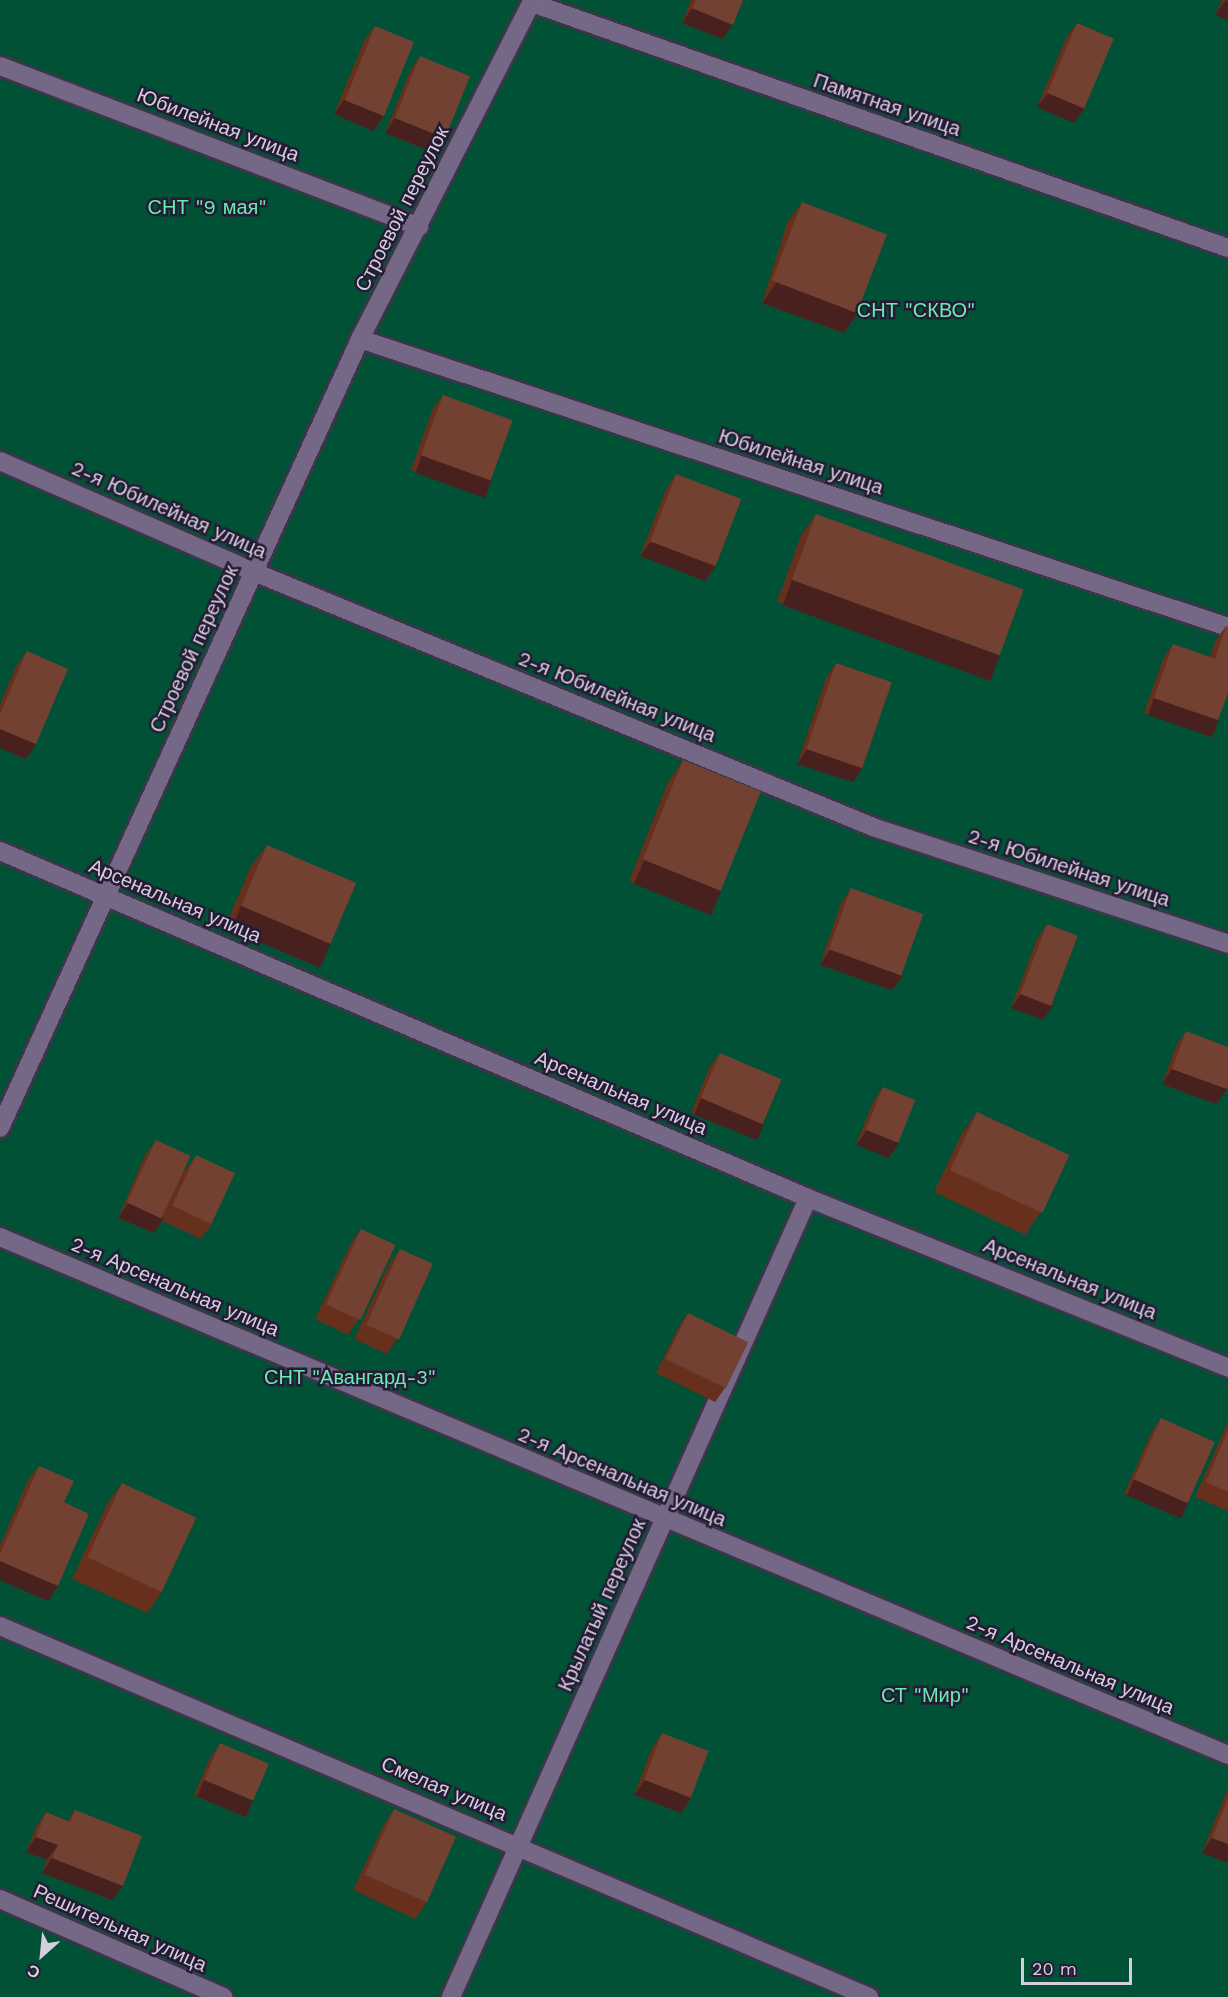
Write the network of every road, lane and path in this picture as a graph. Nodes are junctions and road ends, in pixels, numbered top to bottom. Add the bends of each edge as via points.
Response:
1 (532, 2) edge
2 (0, 66) edge
3 (419, 227) junction
4 (1228, 248) edge
5 (360, 339) junction
6 (0, 461) edge
7 (254, 572) junction
8 (1228, 627) edge
9 (0, 851) edge
10 (106, 896) junction
11 (1228, 944) edge
12 (0, 1128) edge
13 (808, 1198) junction
14 (0, 1237) edge
15 (1228, 1368) edge
16 (665, 1520) junction
17 (0, 1626) edge
18 (1228, 1755) edge
19 (520, 1845) junction
20 (0, 1899) edge
21 (223, 1997) edge
22 (452, 1997) edge
23 (869, 1997) edge

1 - 3 lane, Строевой переулок
1 - 4 lane, Памятная улица
2 - 3 lane, Юбилейная улица
3 - 5 lane, Строевой переулок
5 - 7 lane, Строевой переулок
5 - 8 lane, Юбилейная улица
6 - 7 lane, 2-я Юбилейная улица
7 - 10 lane, Строевой переулок
7 - 11 lane, 2-я Юбилейная улица via 873,827
9 - 10 lane, Арсенальная улица
10 - 12 lane, Строевой переулок
10 - 13 lane, Арсенальная улица
13 - 15 lane, Арсенальная улица
13 - 16 lane, Крылатый переулок
14 - 16 lane, 2-я Арсенальная улица
16 - 18 lane, 2-я Арсенальная улица
16 - 19 lane, Крылатый переулок
17 - 19 lane, Смелая улица
19 - 22 lane, Крылатый переулок
19 - 23 lane, Смелая улица
20 - 21 lane, Решительная улица

